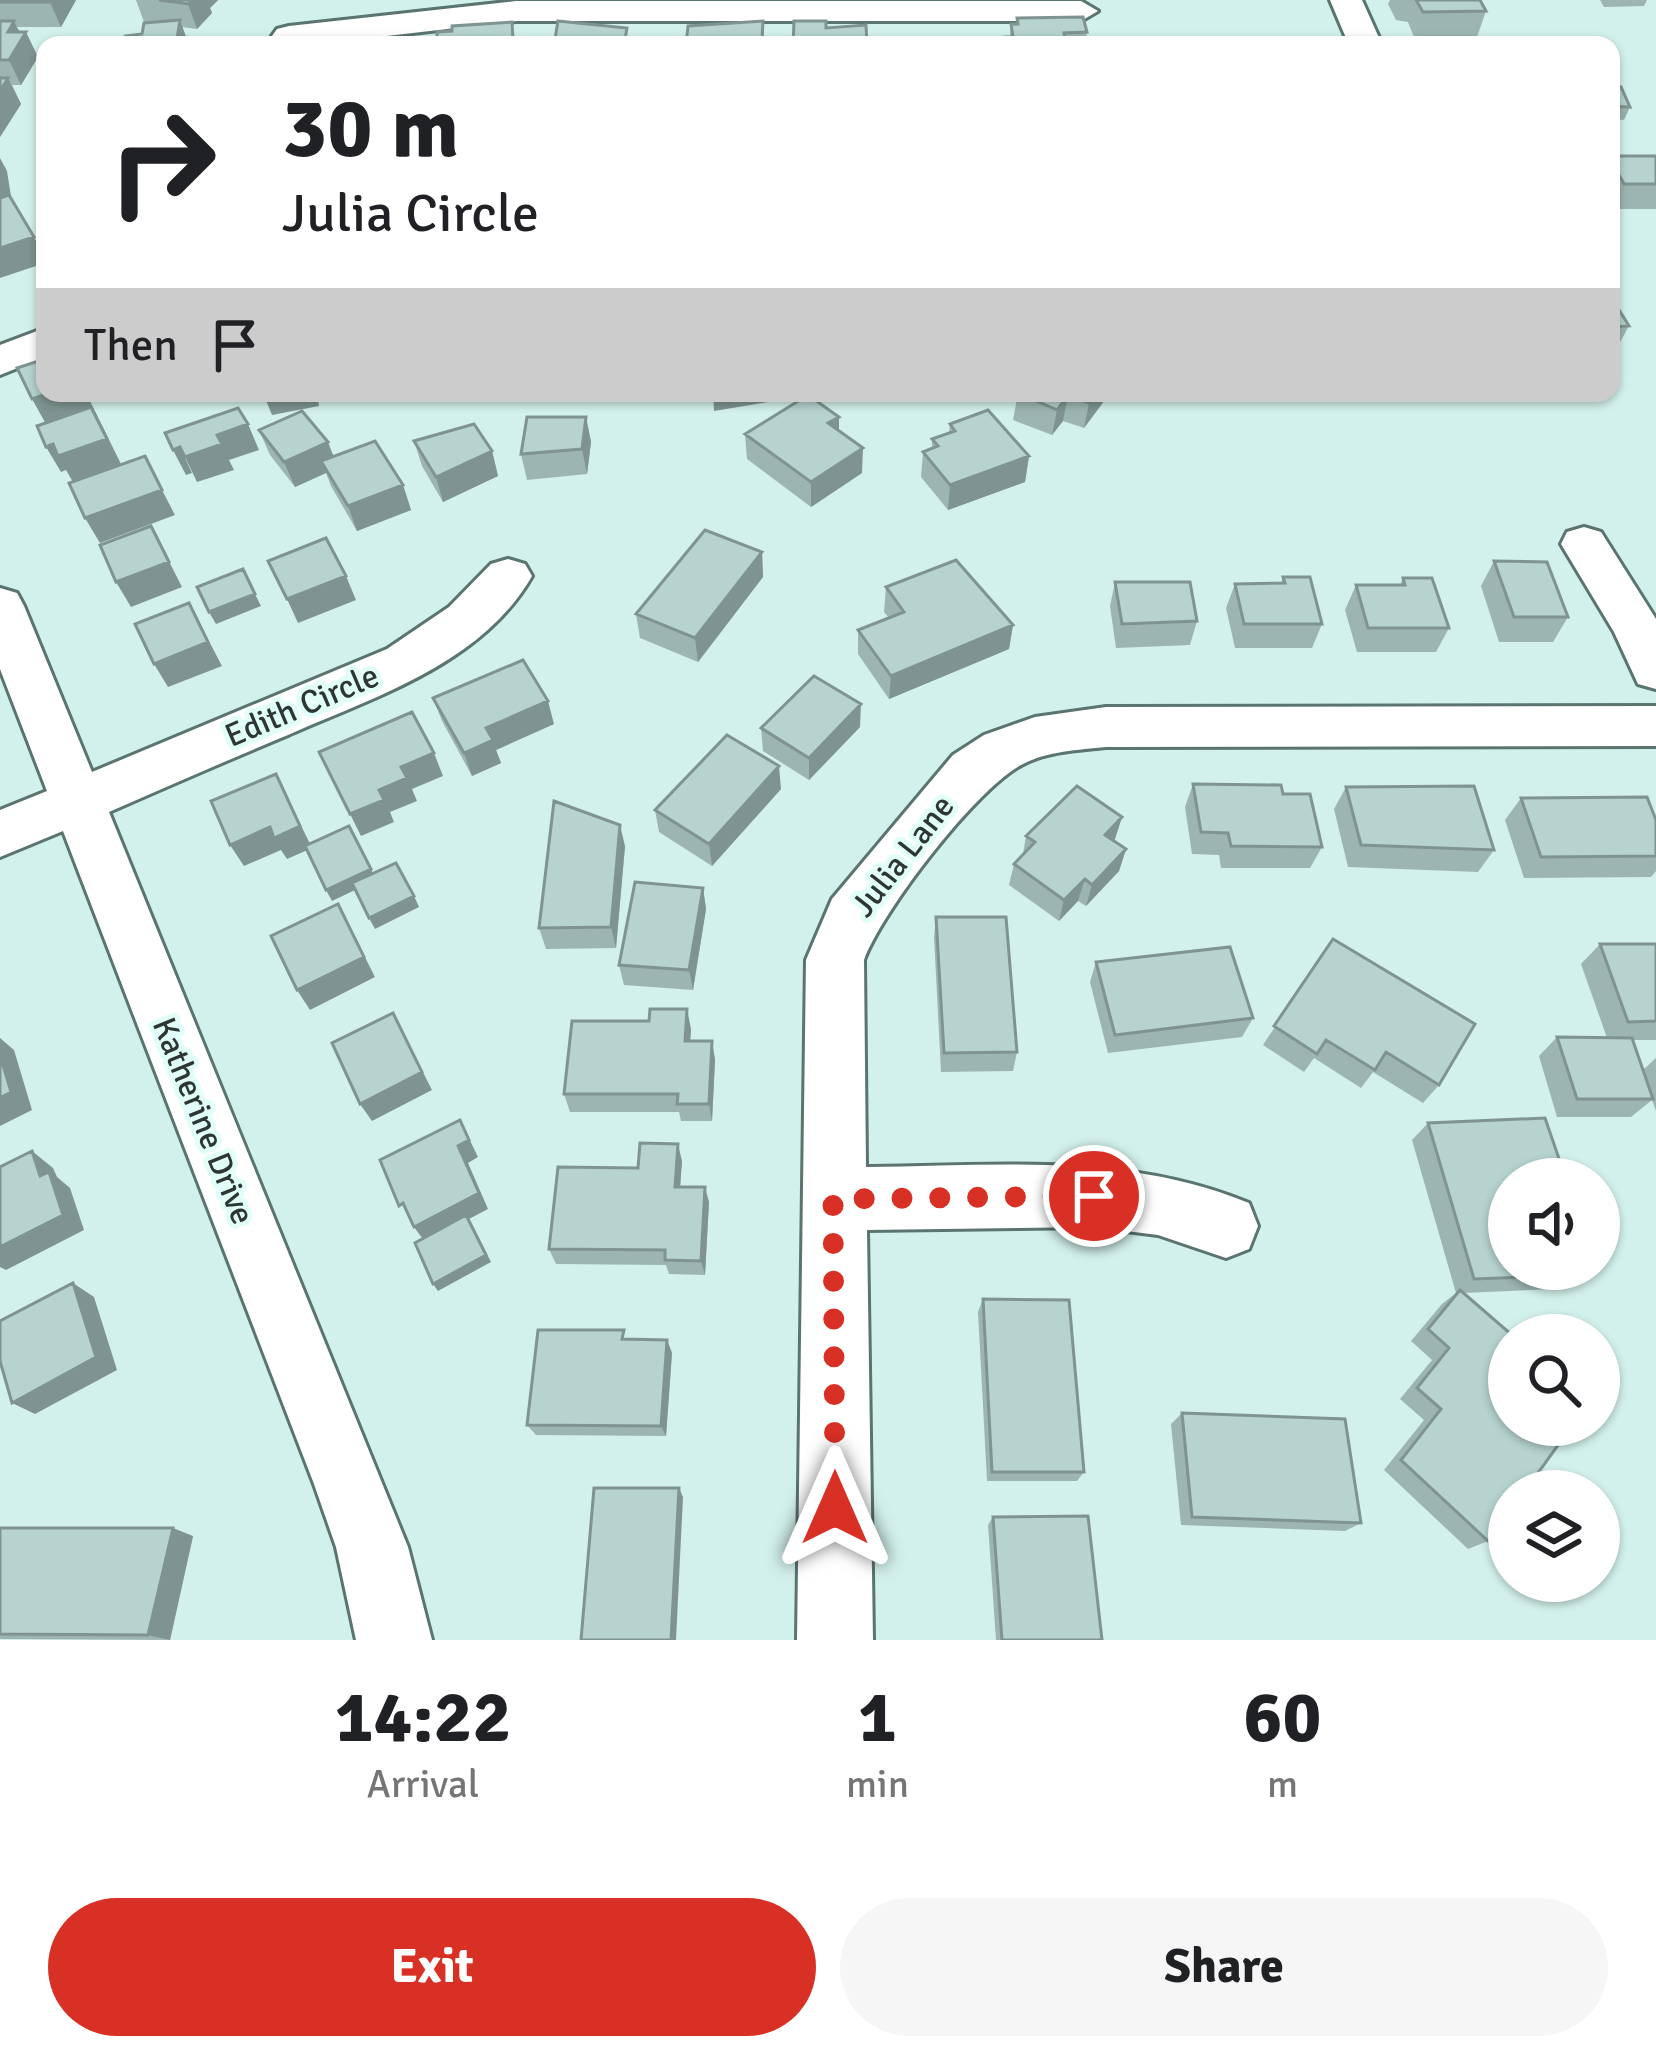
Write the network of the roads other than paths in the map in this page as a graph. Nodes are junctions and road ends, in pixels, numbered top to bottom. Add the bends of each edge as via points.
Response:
1 (1346, 0) edge
2 (495, 6) edge
3 (1081, 10) dead end
4 (930, 28) edge
5 (290, 36) dead end
6 (1361, 36) edge
7 (36, 345) edge
8 (0, 361) edge
9 (1584, 544) dead end
10 (508, 577) dead end
11 (0, 606) edge
12 (1656, 670) edge
13 (1656, 727) edge
14 (75, 801) junction
15 (0, 834) edge
16 (833, 1199) junction
17 (1226, 1226) dead end
18 (394, 1640) edge
19 (836, 1640) edge

1 - 6 street
2 - 4 street
2 - 5 street
3 - 4 street
7 - 8 street
9 - 12 street
10 - 14 street, Edith Circle via 466,620 405,663
11 - 14 street, Katherine Drive
13 - 16 street, Julia Lane via 1106,727 1025,737 996,750 897,856 843,938 832,985
14 - 15 street, Edith Circle
14 - 18 street, Katherine Drive via 350,1484
16 - 17 street via 1094,1196 1158,1204
16 - 19 street, Julia Lane

